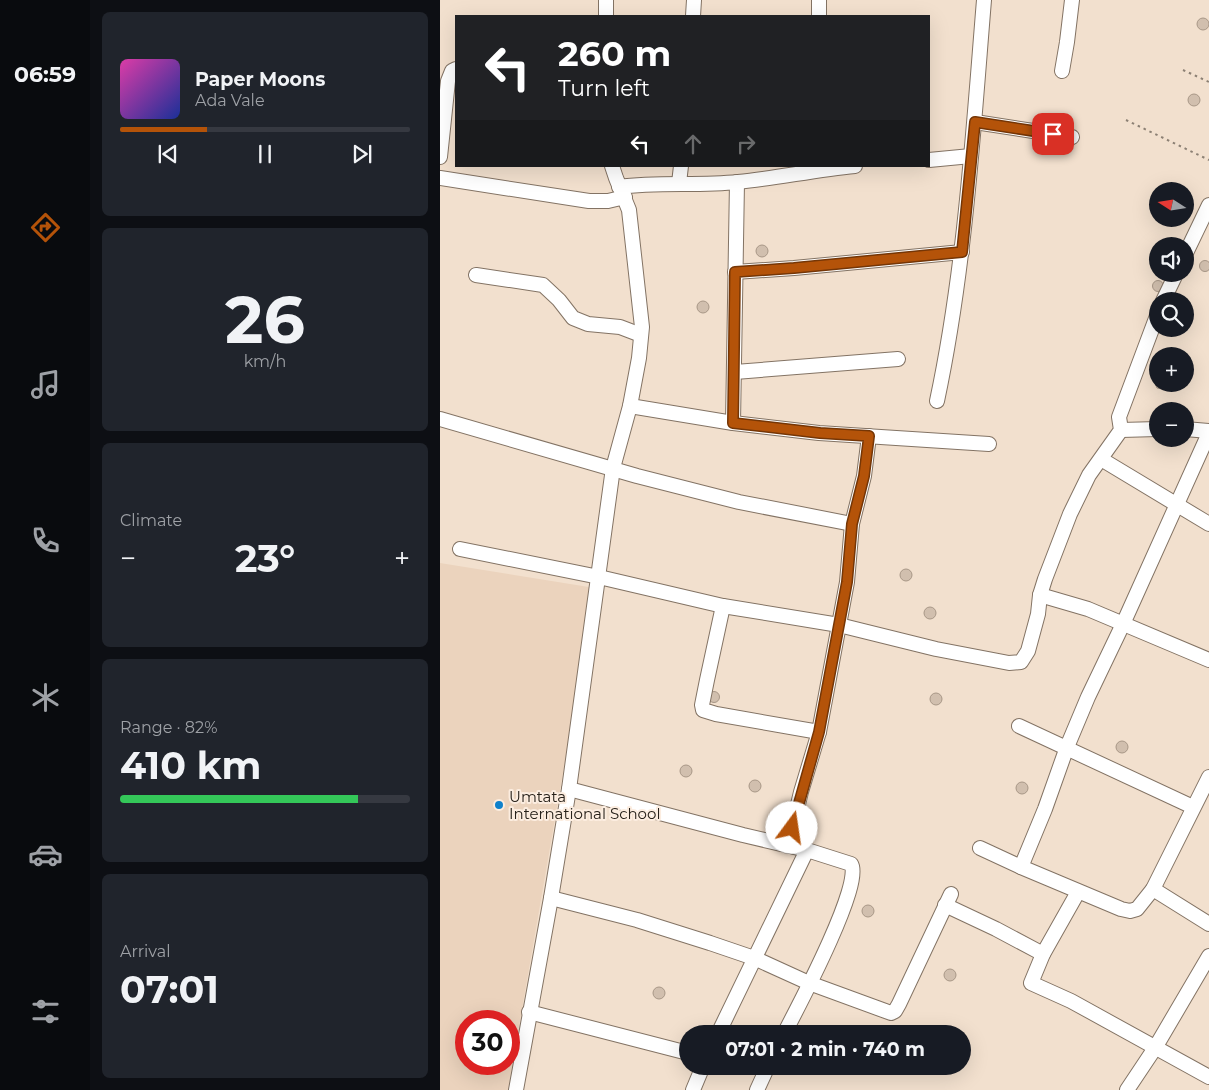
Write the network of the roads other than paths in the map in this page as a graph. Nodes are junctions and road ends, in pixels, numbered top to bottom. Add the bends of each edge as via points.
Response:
1 (606, 0) edge
2 (694, 0) edge
3 (819, 0) edge
4 (984, 0) edge
5 (1072, 0) edge
6 (606, 15) edge
7 (693, 15) edge
8 (819, 15) edge
9 (455, 70) edge
10 (1062, 71) dead end
11 (975, 122) junction
12 (1072, 137) dead end
13 (971, 156) junction
14 (440, 157) edge
15 (930, 160) edge
16 (612, 167) edge
17 (681, 167) edge
18 (835, 167) edge
19 (815, 168) edge
20 (440, 178) edge
21 (737, 182) junction
22 (679, 183) junction
23 (622, 192) junction
24 (1209, 205) edge
25 (1194, 237) edge
26 (962, 252) junction
27 (735, 272) junction
28 (476, 276) dead end
29 (642, 335) junction
30 (1149, 337) edge
31 (898, 359) dead end
32 (735, 372) junction
33 (937, 401) dead end
34 (630, 406) junction
35 (440, 419) edge
36 (733, 423) junction
37 (1149, 429) edge
38 (1121, 430) junction
39 (1194, 430) edge
40 (1209, 432) edge
41 (869, 436) junction
42 (989, 444) dead end
43 (1101, 459) junction
44 (613, 468) junction
45 (1178, 504) junction
46 (852, 524) junction
47 (1209, 524) edge
48 (460, 550) dead end
49 (599, 577) junction
50 (1040, 595) junction
51 (723, 606) junction
52 (839, 624) junction
53 (1123, 624) junction
54 (1209, 660) edge
55 (1019, 726) dead end
56 (819, 732) junction
57 (1067, 747) junction
58 (1208, 780) edge
59 (569, 789) junction
60 (1194, 807) junction
61 (788, 846) junction
62 (980, 848) dead end
63 (807, 850) junction
64 (1021, 867) junction
65 (1153, 889) junction
66 (1078, 892) junction
67 (551, 898) junction
68 (1209, 924) edge
69 (1043, 954) junction
70 (1209, 956) edge
71 (754, 958) junction
72 (809, 983) junction
73 (529, 1012) junction
74 (722, 1025) edge
75 (788, 1025) edge
76 (1156, 1048) junction
77 (679, 1051) edge
78 (699, 1075) edge
79 (764, 1075) edge
80 (1209, 1076) edge
81 (516, 1090) edge
82 (693, 1090) edge
83 (757, 1090) edge
84 (1127, 1090) edge

1 - 6 street
2 - 7 street
3 - 8 street
4 - 11 street
5 - 10 street
9 - 14 street via 448,81
11 - 12 street
11 - 13 street
13 - 15 street
13 - 26 street
16 - 23 street
17 - 22 street
18 - 19 street
19 - 21 street
20 - 23 street via 589,201 608,201
21 - 22 street
21 - 27 street
22 - 23 street
23 - 29 street via 632,229
24 - 25 street
26 - 27 street
26 - 33 street
27 - 32 street
28 - 29 street via 543,286 573,318 588,324 620,327
29 - 34 street
30 - 38 street via 1119,417
31 - 32 street
32 - 36 street
34 - 36 street
34 - 44 street
35 - 44 street
36 - 41 street
37 - 38 street
38 - 43 street
39 - 40 street
40 - 45 street
41 - 42 street
41 - 46 street via 864,476
43 - 45 street
43 - 50 street via 1089,475 1070,514
44 - 46 street via 738,502
44 - 49 street
45 - 47 street
45 - 53 street
46 - 52 street via 847,582
48 - 49 street
49 - 51 street
49 - 59 street
50 - 52 street via 1028,651 1021,662 1016,663 936,649
50 - 53 street via 1088,609
51 - 52 street
51 - 56 street via 703,710
52 - 56 street
53 - 54 street
53 - 57 street
55 - 57 street
56 - 61 street
57 - 60 street
57 - 64 street
58 - 60 street
59 - 61 street
59 - 67 street
60 - 65 street
61 - 63 street
62 - 64 street
63 - 71 street
63 - 72 street via 851,864 854,870 840,919
64 - 66 street
65 - 66 street via 1137,909 1130,911
65 - 68 street
66 - 69 street
67 - 71 street via 637,920
67 - 73 street
69 - 72 street via 948,899 893,1012
69 - 76 street via 1031,982
70 - 76 street
71 - 72 street
71 - 74 street
72 - 75 street
73 - 77 street
73 - 81 street
76 - 80 street
76 - 84 street
78 - 82 street
79 - 83 street

